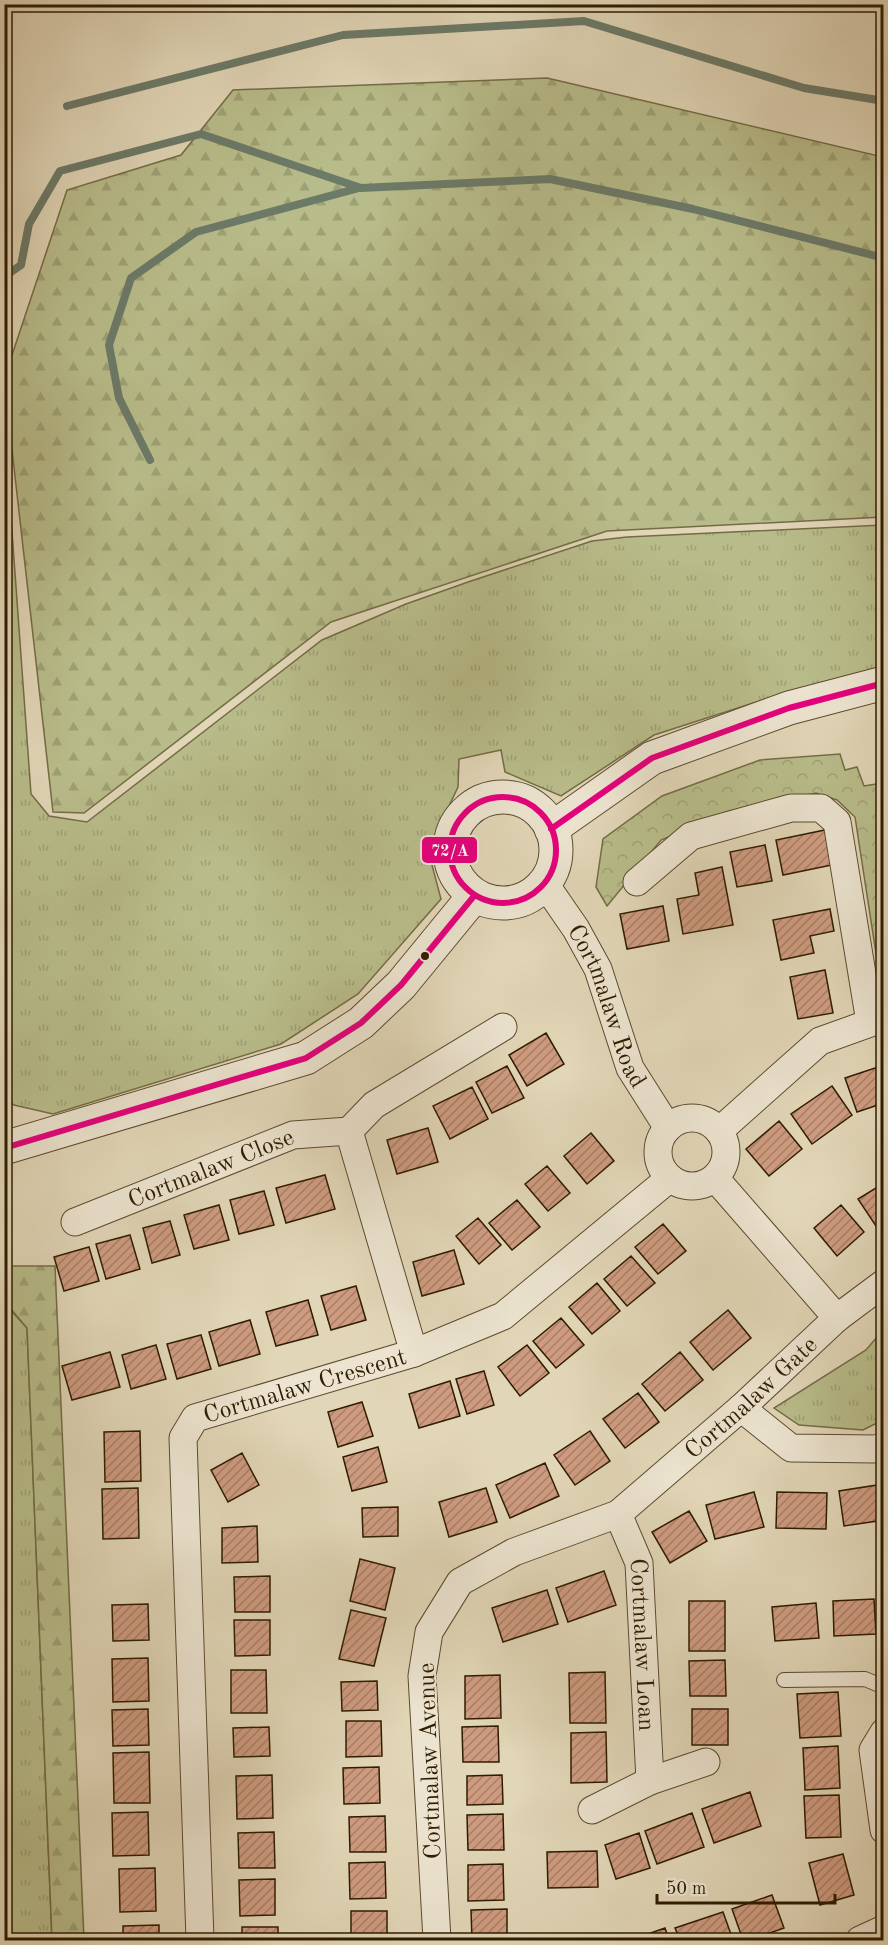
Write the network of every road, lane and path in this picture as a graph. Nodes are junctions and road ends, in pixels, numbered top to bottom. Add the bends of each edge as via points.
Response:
1 (884, 684) edge
2 (551, 829) junction
3 (637, 882) dead end
4 (545, 884) junction
5 (474, 896) junction
6 (877, 1020) edge
7 (502, 1028) dead end
8 (668, 1128) junction
9 (349, 1131) junction
10 (719, 1131) junction
11 (4, 1149) edge
12 (670, 1178) junction
13 (715, 1178) junction
14 (75, 1222) dead end
15 (884, 1283) edge
16 (837, 1318) junction
17 (414, 1353) junction
18 (741, 1408) junction
19 (884, 1446) edge
20 (618, 1514) junction
21 (784, 1680) dead end
22 (884, 1687) edge
23 (884, 1732) edge
24 (706, 1762) dead end
25 (650, 1781) junction
26 (592, 1810) dead end
27 (884, 1830) edge
28 (884, 1929) edge
29 (200, 1941) edge
30 (437, 1941) edge
31 (860, 1941) edge

1 - 2 street via 789,708 652,758
2 - 4 street via 557,852 554,869
2 - 5 street via 533,805 520,799 488,798 477,802 455,826 450,841 455,875
3 - 6 street via 691,836 791,808 821,808 837,822
4 - 5 street via 525,900 505,903
4 - 8 street, Cortmalaw Road via 598,969 630,1068
5 - 11 street via 401,985 361,1023 306,1058
6 - 10 street via 820,1041
7 - 9 street via 374,1106
8 - 10 street via 688,1118 710,1123
8 - 12 street via 658,1148 658,1159
9 - 14 street, Cortmalaw Close via 293,1135
9 - 17 street
10 - 13 street via 727,1150 722,1170
12 - 13 street via 697,1186
12 - 17 street, Cortmalaw Crescent via 503,1316
13 - 16 street
15 - 16 street, Cortmalaw Gate
16 - 18 street, Cortmalaw Gate
17 - 29 street, Cortmalaw Crescent via 195,1418 183,1438
18 - 19 street via 791,1448
18 - 20 street, Cortmalaw Gate
20 - 25 street, Cortmalaw Loan via 639,1563
20 - 30 street, Cortmalaw Avenue via 514,1552 460,1582 429,1632 422,1676
21 - 22 lane via 865,1679
23 - 27 street via 873,1750
24 - 25 street
25 - 26 street
28 - 31 street

